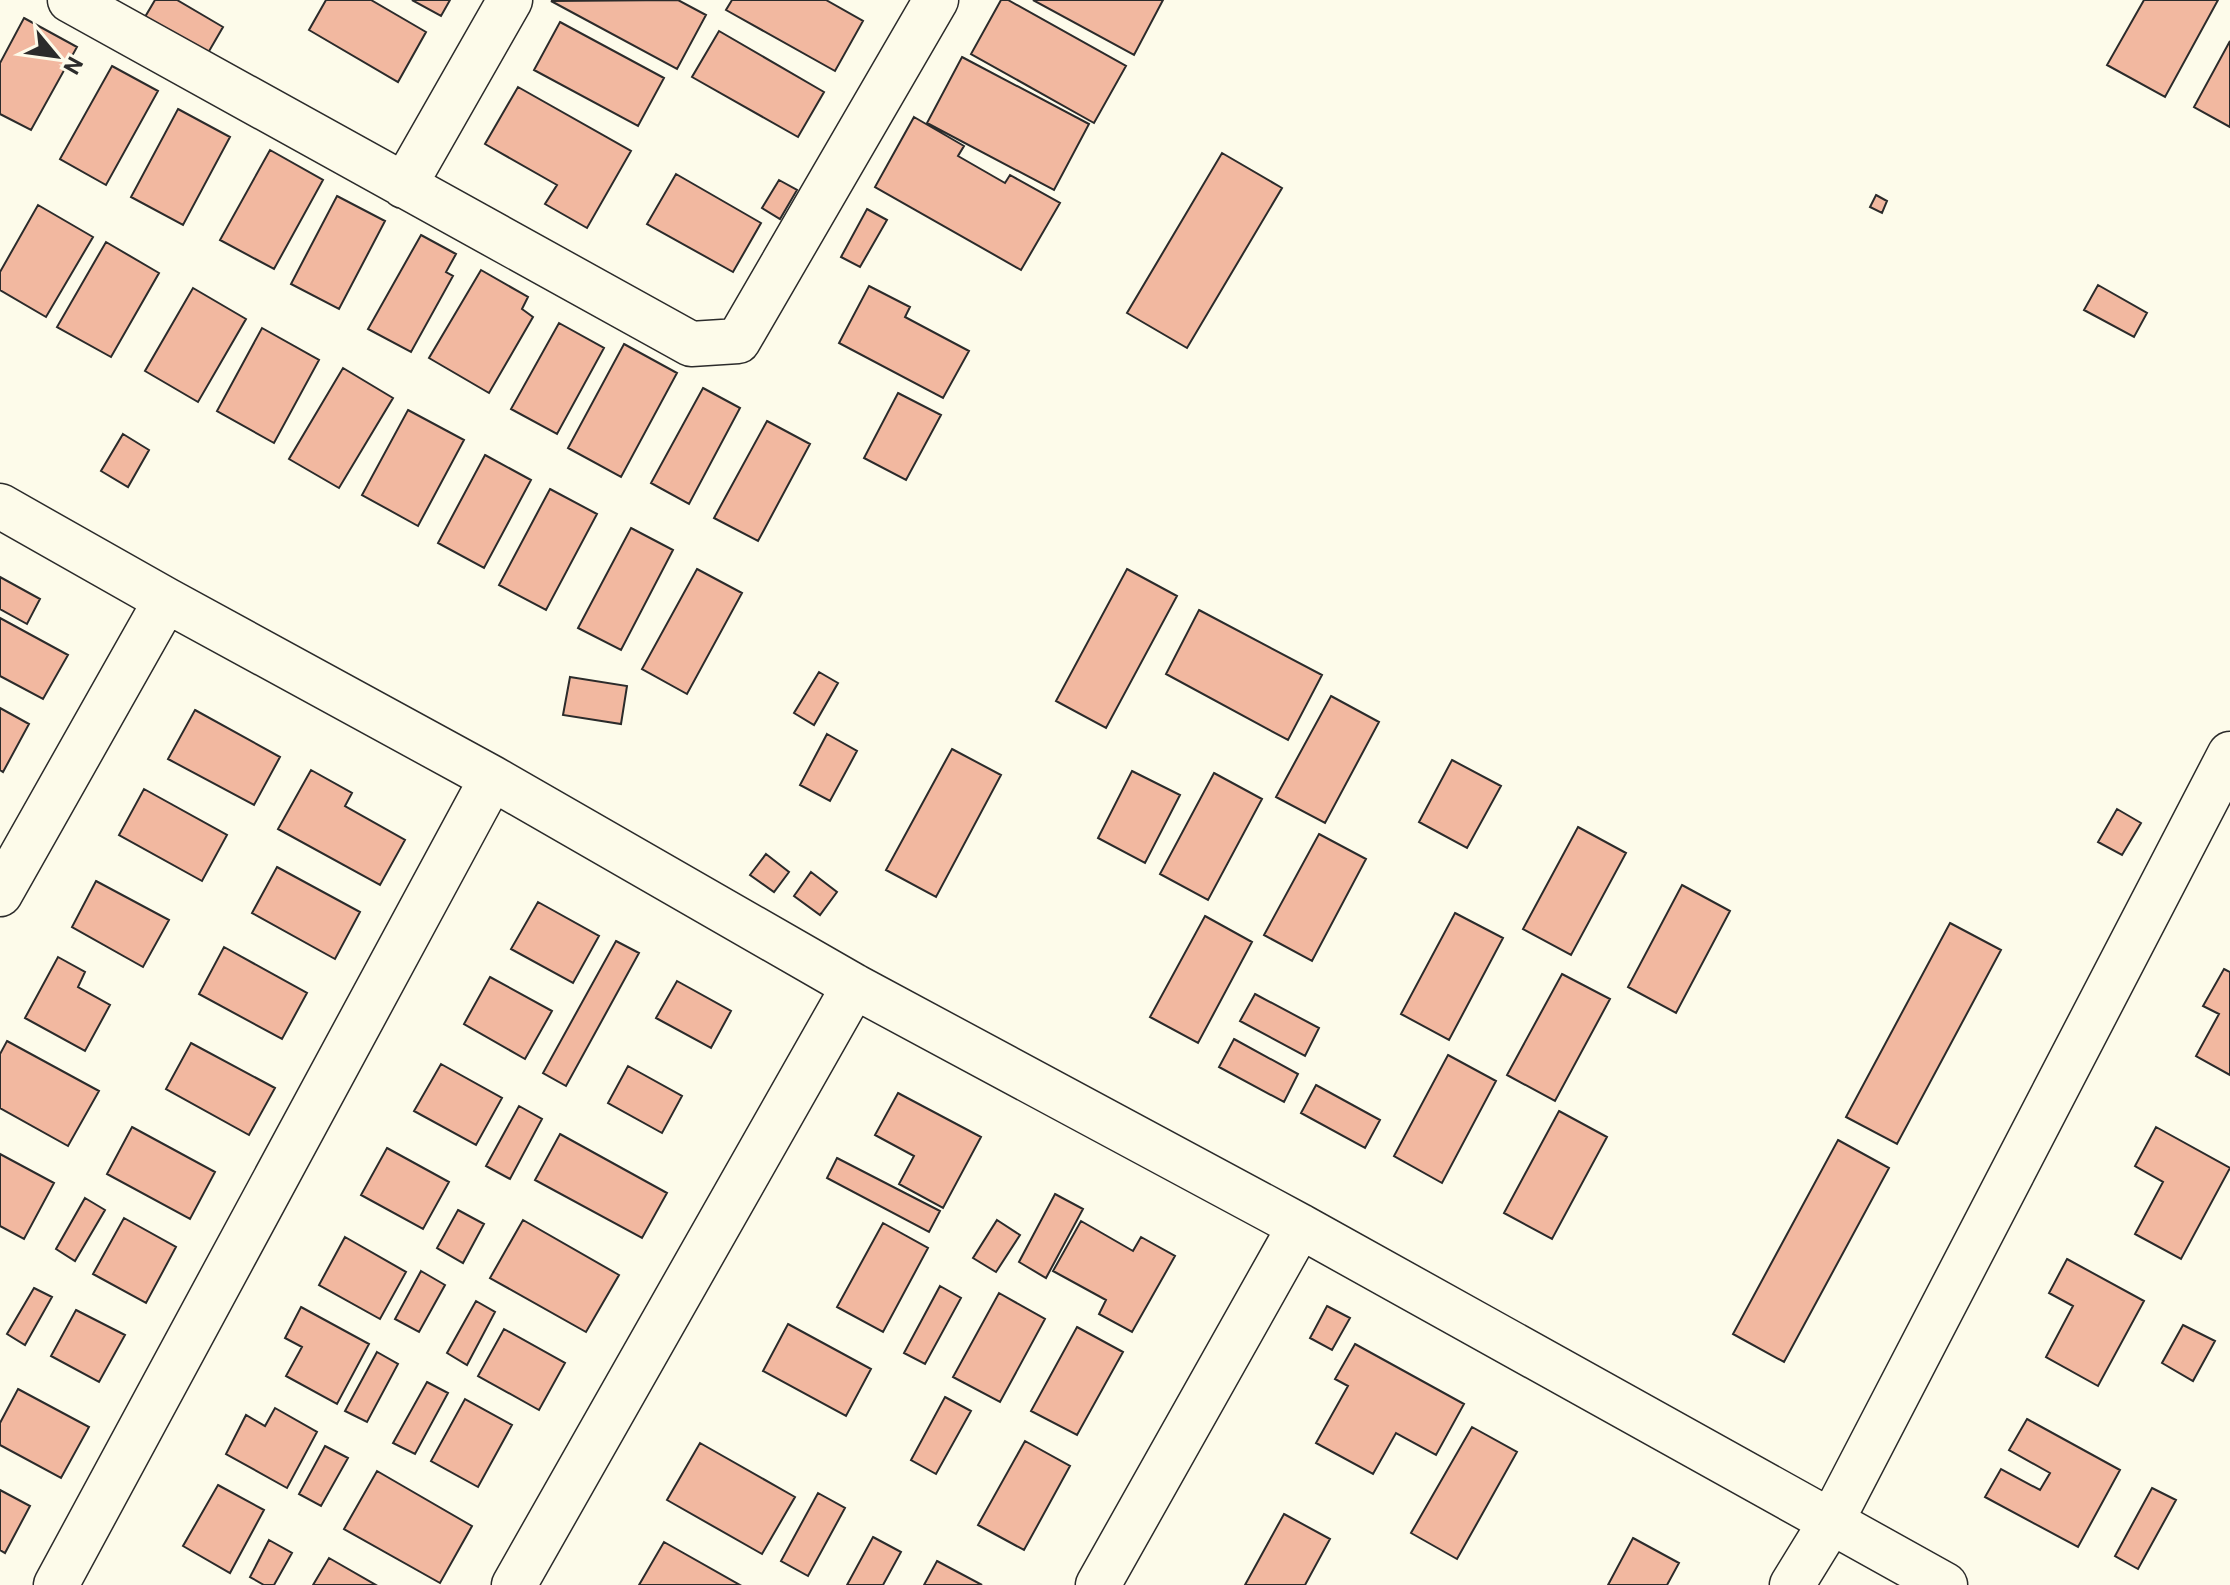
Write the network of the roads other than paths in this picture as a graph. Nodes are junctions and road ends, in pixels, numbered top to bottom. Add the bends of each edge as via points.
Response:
1 (70, 0) edge
2 (510, 0) edge
3 (936, 0) edge
4 (404, 186) junction
5 (0, 506) edge
6 (166, 600) junction
7 (2230, 754) edge
8 (492, 778) junction
9 (0, 894) edge
10 (854, 986) junction
11 (1300, 1226) junction
12 (1832, 1520) junction
13 (56, 1585) edge
14 (514, 1585) edge
15 (1098, 1585) edge
16 (1792, 1585) edge
17 (1945, 1585) edge

1 - 4 street
2 - 4 street
3 - 4 street via 738,341 691,344
5 - 6 street
6 - 8 street
6 - 9 street
7 - 12 street
8 - 10 street
8 - 13 street
10 - 11 street
10 - 14 street
11 - 12 street
11 - 15 street
12 - 16 street
12 - 17 street

